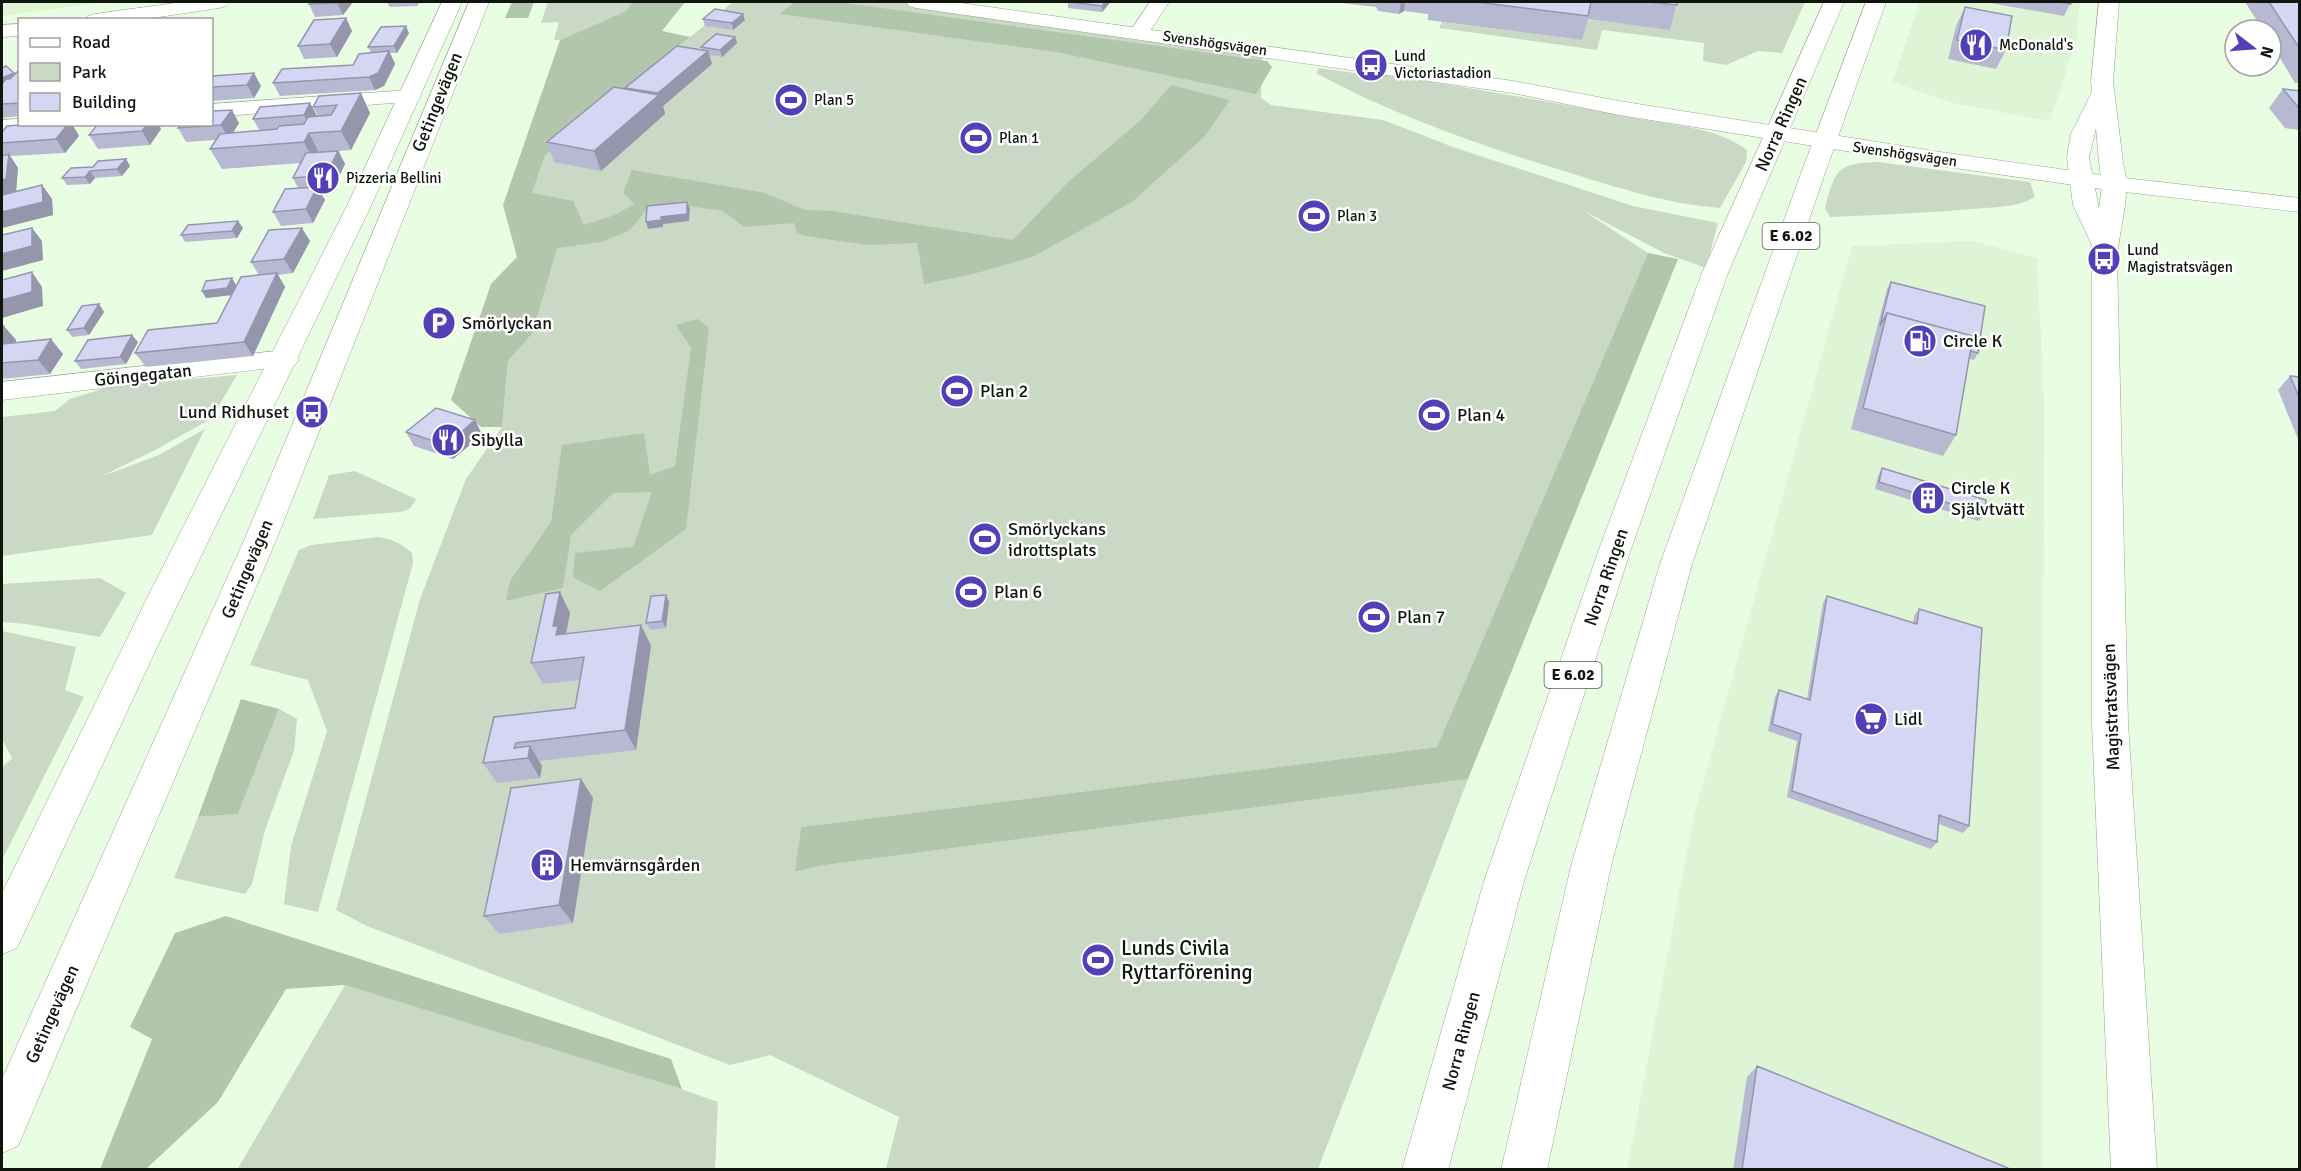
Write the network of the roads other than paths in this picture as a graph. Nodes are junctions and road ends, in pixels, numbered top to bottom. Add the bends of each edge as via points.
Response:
1 (219, 2) edge
2 (452, 2) edge
3 (479, 2) edge
4 (916, 2) edge
5 (1159, 2) edge
6 (1834, 2) edge
7 (1876, 2) edge
8 (2109, 2) edge
9 (108, 18) edge
10 (18, 30) edge
11 (2, 31) edge
12 (1138, 33) junction
13 (2103, 92) junction
14 (410, 96) junction
15 (213, 111) edge
16 (1781, 125) junction
17 (18, 126) edge
18 (2, 127) edge
19 (1829, 132) junction
20 (1931, 136) dead end
21 (2036, 151) dead end
22 (2079, 168) junction
23 (2113, 173) junction
24 (2300, 190) edge
25 (2300, 205) edge
26 (2104, 244) junction
27 (285, 359) junction
28 (2, 391) edge
29 (2, 935) edge
30 (2, 1130) edge
31 (1425, 1170) edge
32 (1524, 1170) edge
33 (2134, 1170) edge

1 - 9 main road
2 - 14 main road, Getingevägen
3 - 30 main road, Getingevägen via 261,538
4 - 12 main road, Svenshögsvägen
5 - 12 main road
6 - 16 main road, Norra Ringen / E 6.02
7 - 19 main road, E 6.02
8 - 13 main road
10 - 11 main road
12 - 16 main road, Svenshögsvägen via 1514,87 1619,108
13 - 22 main road via 2082,134
13 - 23 main road, Magistratsvägen
14 - 15 main road
14 - 27 main road, Getingevägen
16 - 19 main road, Svenshögsvägen
16 - 31 main road, Norra Ringen / E 6.02 via 1715,273 1614,552 1504,881
17 - 18 main road
19 - 20 main road, Svenshögsvägen
19 - 22 main road, Svenshögsvägen
19 - 32 main road, E 6.02 via 1676,564 1591,866
21 - 22 main road, Svenshögsvägen
22 - 23 main road, Svenshögsvägen
22 - 26 main road, Magistratsvägen via 2085,205
23 - 24 main road, Svenshögsvägen
23 - 25 main road, Svenshögsvägen
23 - 26 main road, Magistratsvägen
26 - 33 main road, Magistratsvägen via 2110,723
27 - 28 main road, Göingegatan
27 - 29 main road, Getingevägen via 189,547

